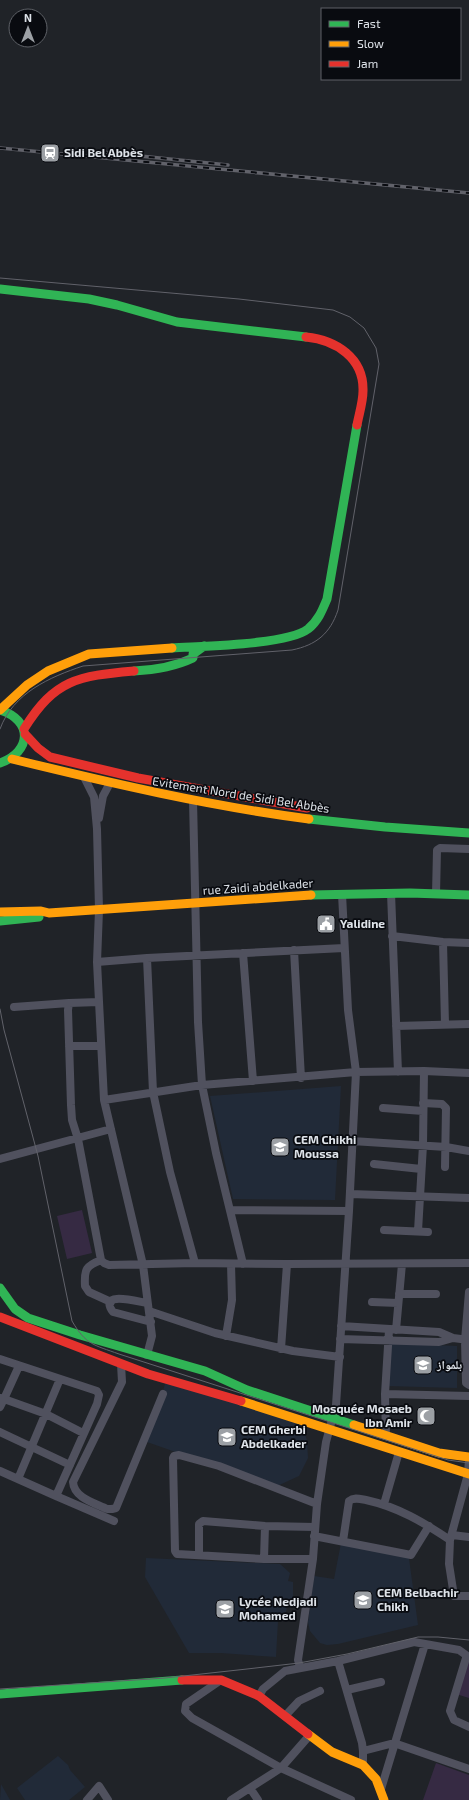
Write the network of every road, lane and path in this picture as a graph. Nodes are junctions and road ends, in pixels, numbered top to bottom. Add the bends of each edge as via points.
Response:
1 (0, 289) edge
2 (204, 646) junction
3 (180, 648) junction
4 (182, 664) junction
5 (0, 710) edge
6 (24, 731) junction
7 (12, 759) junction
8 (0, 763) edge
9 (84, 776) junction
10 (110, 783) junction
11 (193, 800) junction
12 (350, 814) dead end
13 (401, 819) dead end
14 (462, 823) dead end
15 (97, 829) junction
16 (469, 833) edge
17 (469, 849) edge
18 (391, 892) junction
19 (342, 894) junction
20 (436, 894) junction
21 (469, 896) edge
22 (196, 903) junction
23 (99, 910) junction
24 (0, 912) edge
25 (49, 913) junction
26 (0, 921) edge
27 (392, 936) junction
28 (442, 942) junction
29 (469, 943) edge
30 (344, 948) junction
31 (294, 950) junction
32 (243, 953) junction
33 (197, 955) junction
34 (147, 958) junction
35 (97, 962) junction
36 (99, 1002) junction
37 (69, 1003) junction
38 (14, 1008) dead end
39 (445, 1024) junction
40 (469, 1024) edge
41 (396, 1026) junction
42 (69, 1046) junction
43 (101, 1046) junction
44 (424, 1071) junction
45 (356, 1072) junction
46 (398, 1072) junction
47 (469, 1073) edge
48 (302, 1078) junction
49 (253, 1081) junction
50 (202, 1085) junction
51 (153, 1092) junction
52 (104, 1100) junction
53 (423, 1107) junction
54 (383, 1108) dead end
55 (111, 1129) junction
56 (78, 1139) junction
57 (352, 1141) junction
58 (423, 1145) junction
59 (446, 1147) junction
60 (469, 1151) edge
61 (0, 1159) edge
62 (374, 1164) dead end
63 (445, 1167) dead end
64 (421, 1169) junction
65 (350, 1194) junction
66 (419, 1197) junction
67 (469, 1198) edge
68 (230, 1210) junction
69 (349, 1211) junction
70 (384, 1230) dead end
71 (418, 1231) junction
72 (428, 1232) dead end
73 (101, 1260) junction
74 (195, 1263) junction
75 (469, 1263) edge
76 (231, 1264) junction
77 (243, 1264) junction
78 (287, 1264) junction
79 (345, 1264) junction
80 (402, 1264) junction
81 (143, 1265) junction
82 (0, 1288) edge
83 (469, 1292) edge
84 (399, 1294) junction
85 (436, 1294) dead end
86 (111, 1302) junction
87 (372, 1302) dead end
88 (398, 1303) junction
89 (148, 1307) junction
90 (0, 1317) edge
91 (152, 1322) junction
92 (341, 1326) junction
93 (393, 1330) junction
94 (226, 1336) junction
95 (453, 1338) junction
96 (340, 1339) junction
97 (467, 1340) edge
98 (389, 1341) junction
99 (281, 1349) junction
100 (147, 1355) junction
101 (340, 1357) junction
102 (0, 1360) edge
103 (121, 1364) junction
104 (19, 1366) junction
105 (60, 1380) junction
106 (468, 1384) edge
107 (163, 1394) dead end
108 (385, 1394) junction
109 (469, 1396) edge
110 (1, 1402) edge
111 (46, 1414) junction
112 (333, 1418) junction
113 (328, 1430) junction
114 (0, 1432) edge
115 (83, 1433) junction
116 (386, 1436) junction
117 (32, 1446) junction
118 (399, 1452) junction
119 (469, 1458) edge
120 (70, 1465) junction
121 (0, 1471) edge
122 (469, 1474) edge
123 (18, 1479) junction
124 (56, 1496) junction
125 (316, 1504) junction
126 (384, 1504) junction
127 (114, 1521) dead end
128 (265, 1526) junction
129 (429, 1526) junction
130 (315, 1527) junction
131 (314, 1536) junction
132 (469, 1537) edge
133 (451, 1538) junction
134 (343, 1541) junction
135 (199, 1555) junction
136 (264, 1559) junction
137 (313, 1559) junction
138 (469, 1596) edge
139 (426, 1644) junction
140 (338, 1661) junction
141 (300, 1667) junction
142 (221, 1680) junction
143 (381, 1682) dead end
144 (347, 1690) junction
145 (320, 1692) dead end
146 (0, 1694) edge
147 (259, 1696) junction
148 (285, 1716) junction
149 (469, 1726) edge
150 (309, 1736) junction
151 (394, 1743) junction
152 (364, 1751) junction
153 (362, 1765) junction
154 (281, 1768) junction
155 (469, 1769) edge
156 (250, 1788) junction
157 (381, 1789) junction
158 (87, 1800) edge
159 (108, 1800) edge
160 (231, 1800) edge
161 (258, 1800) edge
162 (351, 1800) edge
163 (384, 1800) edge

1 - 2 main road via 89,299 177,322 315,338 338,346 356,365 362,382 363,398 332,580 323,612 307,630 289,638
2 - 3 main road
2 - 4 main road via 193,654 193,658
3 - 4 main road
3 - 5 main road via 99,653 77,658 36,679
4 - 6 main road via 100,674 72,681 49,694 34,710
5 - 6 main road, Evitement Nord de Sidi Bel Abbès via 16,717
6 - 7 main road via 22,748
6 - 12 main road, Evitement Nord de Sidi Bel Abbès via 38,748 50,756 90,767 138,778
7 - 8 main road
7 - 9 main road, Evitement Nord de Sidi Bel Abbès
9 - 10 main road, Evitement Nord de Sidi Bel Abbès
9 - 15 street via 94,797
10 - 11 main road, Evitement Nord de Sidi Bel Abbès
10 - 15 street via 103,796
11 - 16 main road, Evitement Nord de Sidi Bel Abbès via 328,822
11 - 22 street
13 - 14 main road
15 - 23 street
17 - 20 street via 437,850
18 - 19 main road, rue Zaidi abdelkader
18 - 20 main road, rue Zaidi abdelkader
18 - 27 street
19 - 22 main road, rue Zaidi abdelkader
19 - 30 street
20 - 21 main road, rue Zaidi abdelkader
22 - 23 main road, rue Zaidi abdelkader
22 - 33 street
23 - 25 main road, rue Zaidi abdelkader
23 - 35 street
24 - 25 main road, rue Zaidi abdelkader
25 - 26 main road, rue Zaidi abdelkader via 32,918
27 - 28 street
27 - 41 street
28 - 29 street
28 - 39 street
30 - 31 street
30 - 45 street
31 - 32 street
31 - 48 street
32 - 33 street
32 - 49 street
33 - 34 street
33 - 50 street
34 - 35 street
34 - 51 street
35 - 36 street
36 - 37 street
36 - 43 street
37 - 38 street
37 - 42 street
39 - 40 street
39 - 41 street
41 - 46 street
42 - 43 street
42 - 56 street via 72,1120
43 - 52 street
44 - 46 street
44 - 47 street
44 - 53 street
45 - 46 street
45 - 48 street
45 - 57 street
48 - 49 street
49 - 50 street
50 - 51 street
50 - 68 street
51 - 52 street
51 - 74 street via 170,1172
52 - 55 street
53 - 54 street
53 - 58 street
53 - 59 street via 445,1106
55 - 56 street
55 - 81 street
56 - 61 street
56 - 73 street
57 - 58 street
57 - 65 street
58 - 59 street
58 - 64 street
59 - 60 street
59 - 63 street
62 - 64 street
64 - 66 street
65 - 66 street
65 - 69 street
66 - 67 street
66 - 71 street
68 - 69 street
68 - 77 street
69 - 79 street
70 - 71 street
71 - 72 street
73 - 81 street via 109,1265
73 - 86 street via 86,1268 85,1286 89,1292
74 - 76 street
74 - 81 street
75 - 80 street
76 - 77 street
76 - 94 street via 232,1300
77 - 78 street
78 - 79 street
78 - 99 street
79 - 80 street
79 - 92 street
80 - 84 street
81 - 89 street
82 - 100 main road via 15,1309 28,1318
83 - 97 street
84 - 85 street
84 - 88 street
86 - 89 street via 119,1298
86 - 91 street via 110,1309 113,1312
87 - 88 street
88 - 93 street
89 - 91 street
89 - 94 street
90 - 103 main road
91 - 100 street via 152,1341
92 - 93 street
92 - 96 street
93 - 95 street via 439,1332
93 - 98 street
94 - 99 street
95 - 97 street
95 - 98 street via 439,1342
96 - 98 street
96 - 101 street
97 - 106 street
98 - 108 street
99 - 101 street
100 - 112 main road via 205,1371 247,1390
101 - 112 street
102 - 104 street
103 - 107 street via 122,1382 73,1482 77,1494 107,1509 116,1508
103 - 113 main road
104 - 105 street
104 - 110 street
105 - 111 street
105 - 115 street via 97,1391 99,1395
108 - 109 street
108 - 116 street
110 - 111 street
111 - 115 street
111 - 117 street
112 - 113 street
112 - 116 main road
113 - 118 main road
113 - 125 street
114 - 117 street
115 - 120 street
116 - 119 main road via 439,1453
117 - 120 street
117 - 123 street
118 - 122 main road
118 - 126 street
119 - 122 street
120 - 124 street
121 - 123 street
122 - 133 street
123 - 124 street
124 - 127 street
125 - 130 street
125 - 135 street via 219,1466 174,1456 175,1551 177,1554
126 - 129 street
126 - 134 street via 352,1499 349,1501
128 - 130 street
128 - 135 street via 208,1520 201,1522
128 - 136 street
129 - 133 street
129 - 134 street via 411,1555
130 - 131 street
131 - 134 street
131 - 137 street
132 - 133 street
133 - 138 street via 449,1564 454,1596
135 - 136 street
136 - 137 street
137 - 141 street via 298,1660
139 - 140 street via 414,1642
139 - 149 street via 459,1650 466,1654 450,1711 454,1720
139 - 151 street
140 - 141 street
140 - 144 street
141 - 147 street via 285,1671 263,1689
142 - 146 main road via 198,1679
142 - 147 main road
142 - 154 street via 186,1704 185,1711 192,1718
143 - 144 street
144 - 152 street
145 - 148 street via 299,1701
147 - 148 main road
148 - 150 main road
150 - 153 main road via 332,1752
150 - 154 street
151 - 152 street
151 - 155 street
151 - 157 street
152 - 153 street
153 - 157 main road
154 - 156 street
154 - 162 street
156 - 160 street
156 - 161 street
157 - 163 main road
158 - 159 street via 99,1786

